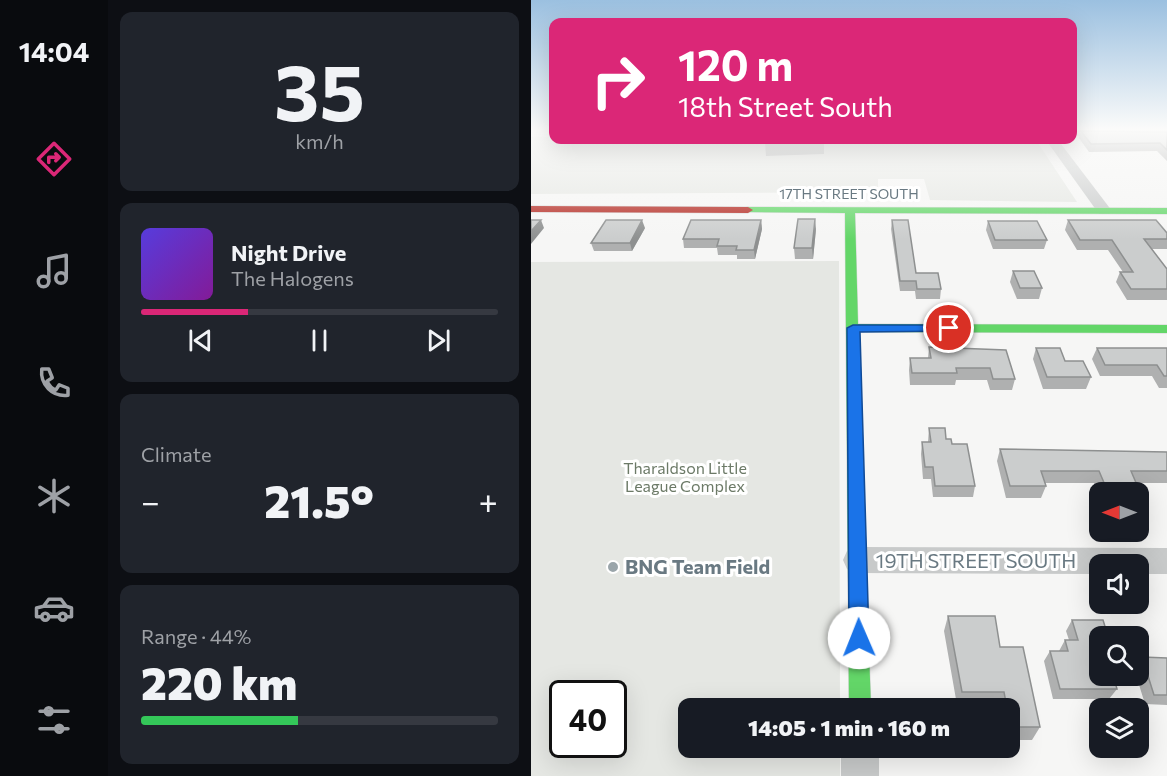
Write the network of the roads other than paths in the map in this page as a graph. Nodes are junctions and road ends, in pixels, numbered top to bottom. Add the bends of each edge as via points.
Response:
1 (1071, 166) edge
2 (531, 209) edge
3 (850, 211) junction
4 (1104, 211) junction
5 (1167, 211) edge
6 (853, 328) junction
7 (1167, 329) edge
8 (858, 560) junction
9 (1167, 561) edge
10 (859, 698) edge
11 (860, 758) edge
12 (860, 776) edge

1 - 4 street
2 - 3 street, 17TH STREET SOUTH
3 - 4 street, 17TH STREET SOUTH
3 - 6 street
4 - 5 street, 17TH STREET SOUTH
6 - 7 street
6 - 8 street
8 - 9 street, 19TH STREET SOUTH
8 - 10 street
11 - 12 street

